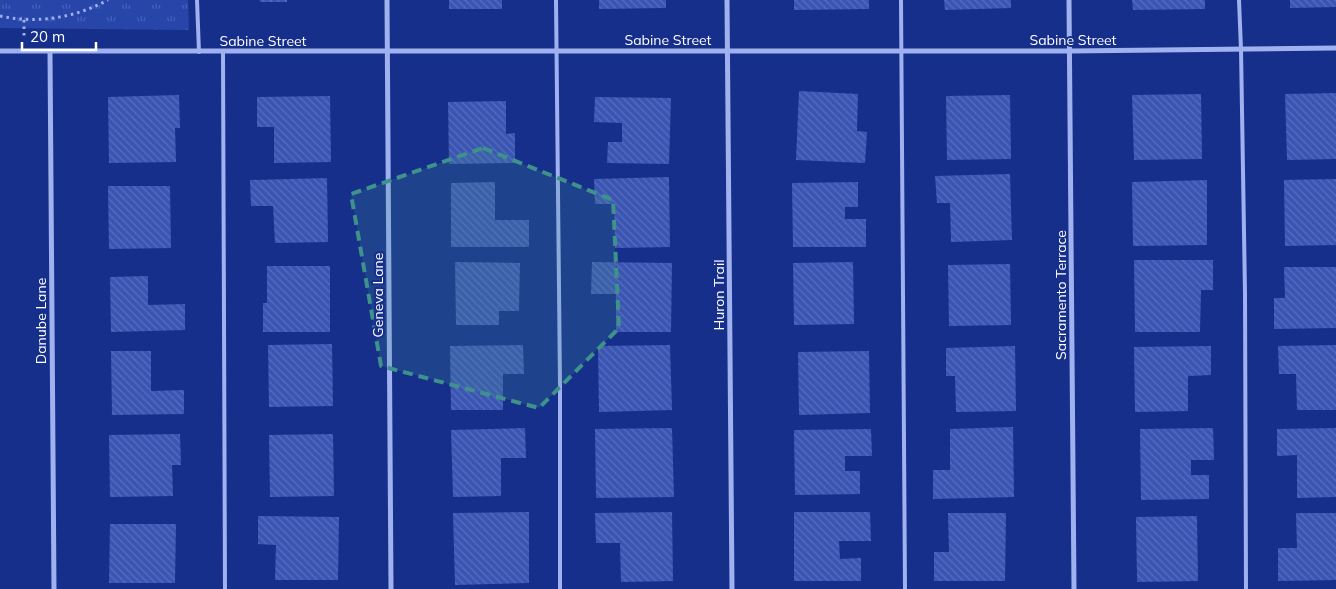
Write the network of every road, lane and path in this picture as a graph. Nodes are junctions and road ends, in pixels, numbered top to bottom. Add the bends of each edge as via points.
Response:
1 (108, 0) edge
2 (198, 0) edge
3 (387, 0) edge
4 (556, 0) edge
5 (727, 0) edge
6 (901, 0) edge
7 (1069, 0) edge
8 (1239, 0) edge
9 (0, 16) edge
10 (1336, 48) edge
11 (1242, 50) junction
12 (1070, 51) junction
13 (0, 52) edge
14 (50, 52) junction
15 (199, 52) junction
16 (223, 52) junction
17 (388, 52) junction
18 (556, 52) junction
19 (728, 52) junction
20 (902, 52) junction
21 (54, 589) edge
22 (225, 589) edge
23 (391, 589) edge
24 (560, 589) edge
25 (732, 589) edge
26 (905, 589) edge
27 (1074, 589) edge
28 (1246, 589) edge

1 - 9 path via 76,13 41,20
2 - 15 lane
3 - 17 street, Geneva Lane
4 - 18 lane
5 - 19 street, Huron Trail
6 - 20 lane
7 - 12 street, Sacramento Terrace
8 - 11 lane
10 - 11 street, Sabine Street
11 - 12 street, Sabine Street
11 - 28 lane
12 - 20 street, Sabine Street
12 - 27 street, Sacramento Terrace
13 - 14 street, Sabine Street
14 - 15 street, Sabine Street
14 - 21 street, Danube Lane
15 - 16 street, Sabine Street
16 - 17 street, Sabine Street
16 - 22 lane
17 - 18 street, Sabine Street
17 - 23 street, Geneva Lane
18 - 19 street, Sabine Street
18 - 24 lane
19 - 20 street, Sabine Street
19 - 25 street, Huron Trail
20 - 26 lane

